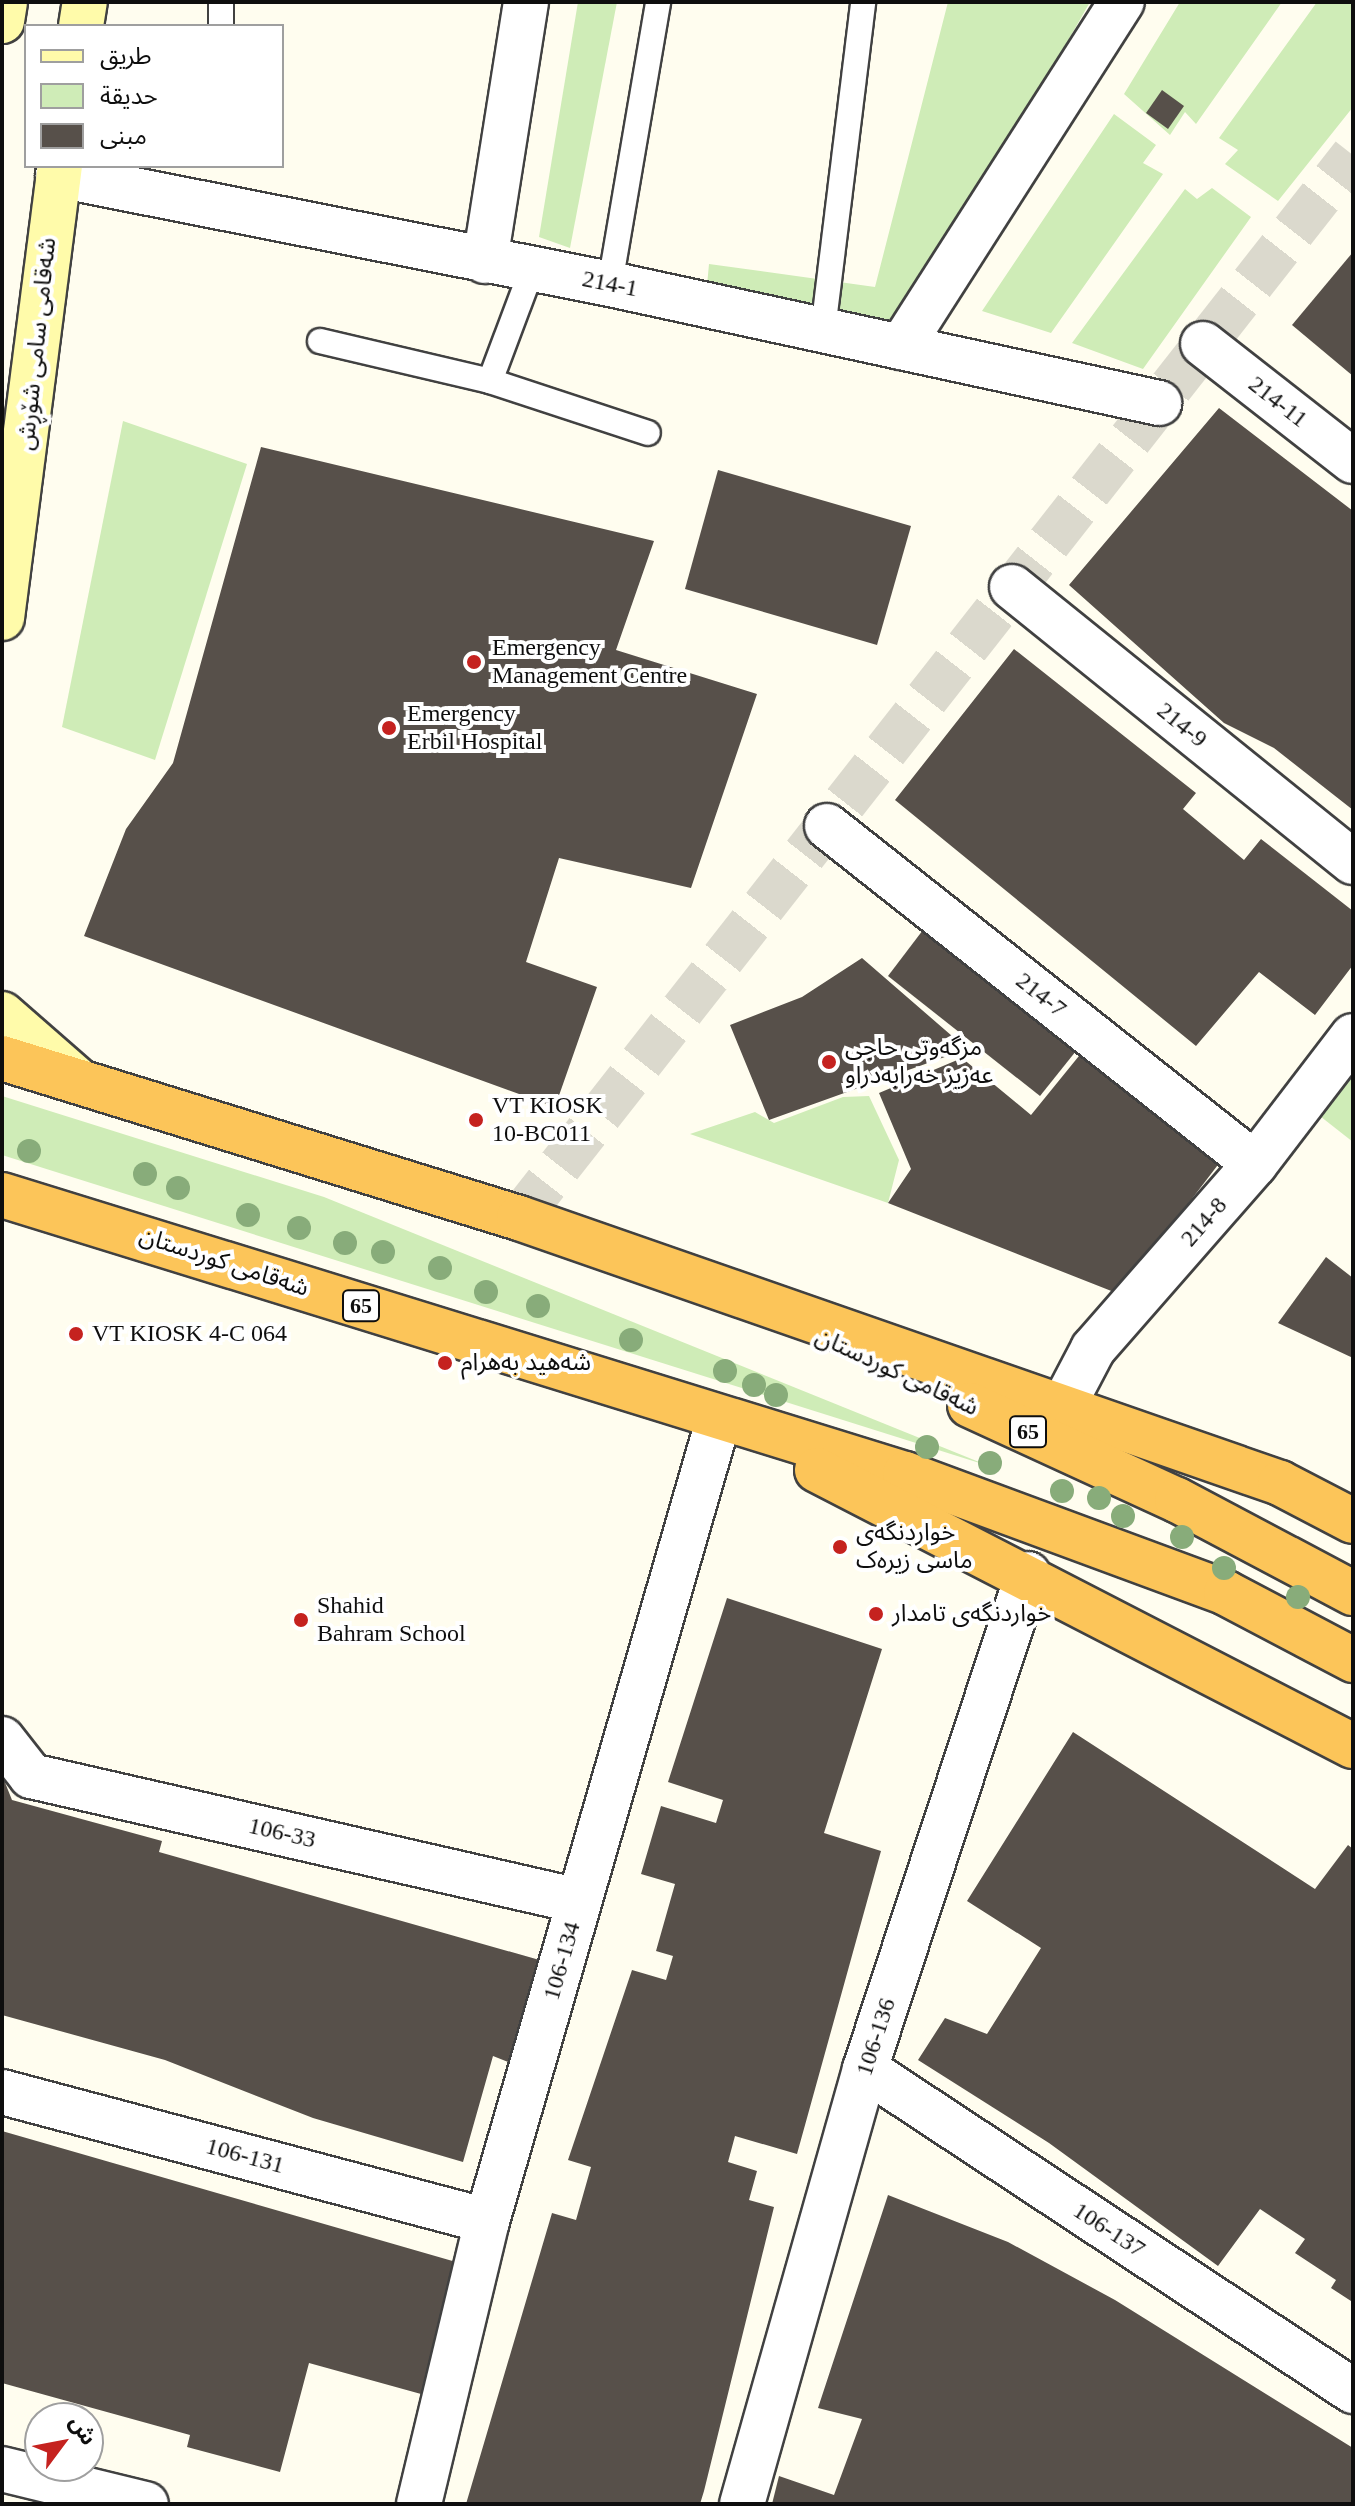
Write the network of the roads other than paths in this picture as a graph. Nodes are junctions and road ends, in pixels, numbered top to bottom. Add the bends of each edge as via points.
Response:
1 (5, 2) edge
2 (85, 2) edge
3 (221, 2) edge
4 (526, 2) edge
5 (658, 2) edge
6 (863, 2) edge
7 (1122, 2) edge
8 (2, 21) edge
9 (81, 24) edge
10 (221, 24) edge
11 (59, 171) edge
12 (485, 261) junction
13 (532, 269) junction
14 (610, 284) junction
15 (823, 330) junction
16 (320, 341) dead end
17 (1203, 344) dead end
18 (901, 347) junction
19 (490, 381) junction
20 (35, 389) junction
21 (1159, 403) dead end
22 (2, 429) edge
23 (648, 433) dead end
24 (1353, 461) edge
25 (1012, 587) dead end
26 (2, 618) edge
27 (827, 826) dead end
28 (1353, 862) edge
29 (2, 1014) edge
30 (1353, 1036) edge
31 (2, 1058) edge
32 (75, 1078) junction
33 (1255, 1164) junction
34 (2, 1195) edge
35 (698, 1281) junction
36 (1061, 1410) junction
37 (718, 1421) junction
38 (1353, 1521) edge
39 (1028, 1574) junction
40 (1353, 1593) edge
41 (1351, 1659) edge
42 (2, 1739) edge
43 (1353, 1746) edge
44 (579, 1901) junction
45 (865, 2069) junction
46 (2, 2092) edge
47 (487, 2221) junction
48 (1353, 2391) edge
49 (2, 2469) edge
50 (146, 2504) edge
51 (419, 2504) edge
52 (742, 2504) edge

1 - 8 main road
2 - 9 main road
3 - 10 lane
4 - 12 street
5 - 14 lane
6 - 15 lane
7 - 18 street
11 - 12 street, 214-1
11 - 20 main road, شەقامی سامی شۆڕش
12 - 13 street, 214-1
13 - 14 street, 214-1
13 - 19 lane
14 - 15 street, 214-1
15 - 18 street, 214-1
16 - 19 lane
17 - 24 street, 214-11
18 - 21 street, 214-1
19 - 23 lane
20 - 22 main road
20 - 26 main road, شەقامی سامی شۆڕش
25 - 28 street, 214-9
27 - 33 street, 214-7
29 - 32 main road
30 - 33 street, 214-8
31 - 32 highway, شەقامی کوردستان / 65
32 - 35 highway, شەقامی کوردستان / 65
33 - 36 street, 214-8 via 1093,1349
34 - 37 highway, شەقامی کوردستان / 65
35 - 36 highway, شەقامی کوردستان / 65
35 - 40 highway, شەقامی کوردستان / 65 via 1177,1500
36 - 38 highway, شەقامی کوردستان / 65 via 1280,1483
37 - 39 highway, شەقامی کوردستان / 65
37 - 41 highway, شەقامی کوردستان / 65 via 905,1474 1135,1555
37 - 44 street, 106-134
39 - 43 highway, شەقامی کوردستان / 65
39 - 45 street, 106-136
42 - 44 street, 106-33 via 31,1776
44 - 47 street, 106-134
45 - 48 street, 106-137
45 - 52 street, 106-136
46 - 47 street, 106-131
47 - 51 street, 106-134
49 - 50 street

